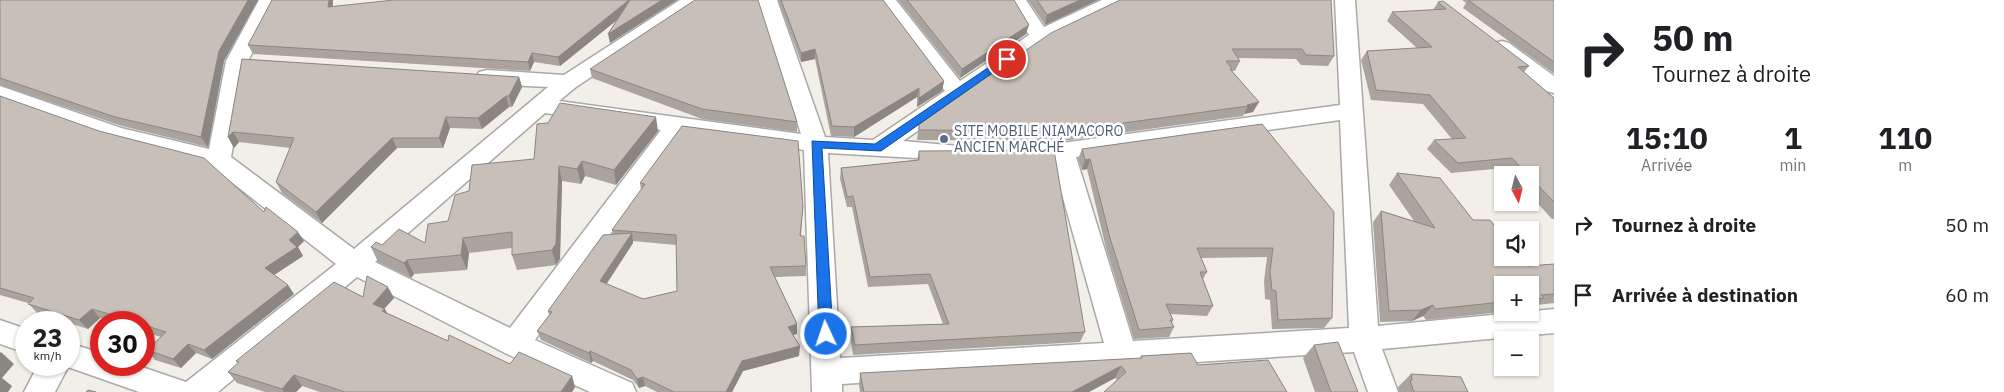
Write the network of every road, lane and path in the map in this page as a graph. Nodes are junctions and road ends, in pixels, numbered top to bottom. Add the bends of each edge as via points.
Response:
1 (269, 0) edge
2 (693, 0) edge
3 (768, 0) edge
4 (886, 0) edge
5 (1016, 0) edge
6 (1117, 0) edge
7 (1345, 0) edge
8 (1484, 34) edge
9 (1040, 37) junction
10 (471, 76) edge
11 (568, 82) junction
12 (1554, 86) edge
13 (0, 93) edge
14 (958, 93) junction
15 (542, 106) junction
16 (1351, 111) junction
17 (678, 124) junction
18 (816, 144) junction
19 (877, 148) junction
20 (1062, 151) junction
21 (975, 152) edge
22 (1004, 152) edge
23 (219, 160) junction
24 (355, 264) junction
25 (1554, 321) edge
26 (0, 332) edge
27 (15, 337) edge
28 (1364, 339) junction
29 (515, 344) junction
30 (1122, 354) junction
31 (80, 359) edge
32 (48, 376) edge
33 (828, 382) edge
34 (39, 392) edge
35 (177, 392) edge
36 (196, 392) edge
37 (621, 392) edge
38 (1383, 392) edge

1 - 23 street via 247,62
2 - 11 street
3 - 18 street
4 - 14 street
5 - 9 street
6 - 9 street
7 - 16 street
8 - 12 street
9 - 14 street
10 - 11 street
11 - 15 street
13 - 23 street via 114,134
14 - 19 street
15 - 17 street
15 - 24 street
16 - 20 street
16 - 28 street
17 - 18 street
17 - 29 street
18 - 19 street
18 - 33 street
19 - 21 street
20 - 22 street
20 - 30 street
23 - 24 street
24 - 29 street
24 - 36 street
25 - 28 street
26 - 27 street
28 - 30 street
28 - 38 street
29 - 37 street
30 - 33 street
31 - 35 street
32 - 34 street

